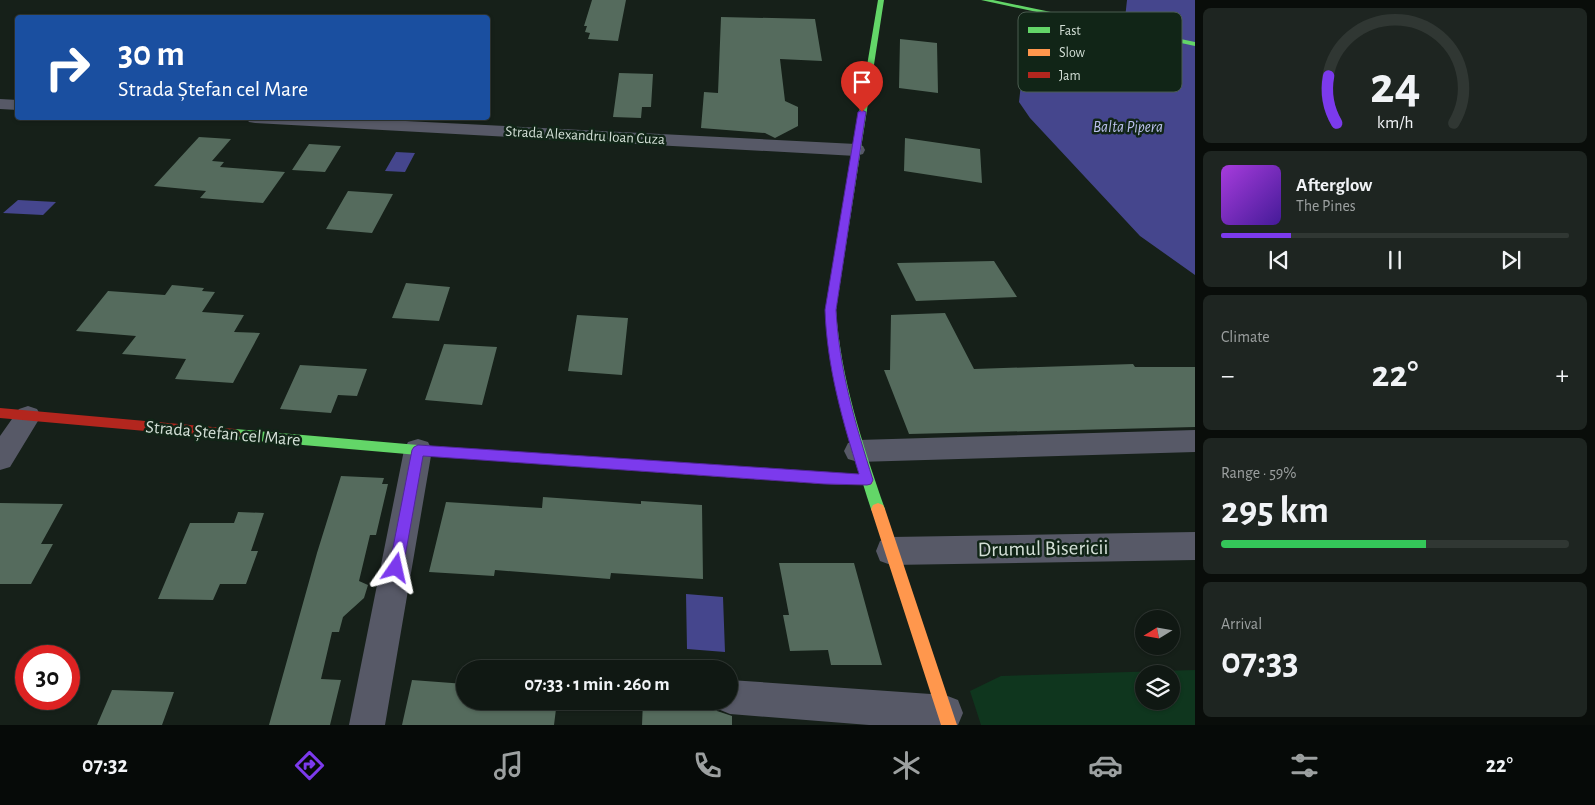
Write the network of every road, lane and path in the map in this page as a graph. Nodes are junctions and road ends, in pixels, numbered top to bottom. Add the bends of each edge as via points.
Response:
1 (880, 0) edge
2 (984, 0) edge
3 (1042, 12) edge
4 (1182, 41) edge
5 (1195, 44) edge
6 (0, 104) edge
7 (15, 105) edge
8 (293, 120) edge
9 (856, 150) junction
10 (0, 413) edge
11 (28, 416) junction
12 (1195, 441) edge
13 (418, 450) junction
14 (858, 451) junction
15 (0, 459) edge
16 (867, 480) junction
17 (1195, 546) edge
18 (891, 551) junction
19 (738, 698) edge
20 (947, 719) edge
21 (366, 725) edge

1 - 9 street
2 - 3 street
4 - 5 street
6 - 7 street
8 - 9 street, Strada Alexandru Ioan Cuza
9 - 14 street via 831,310 838,380
10 - 11 street, Strada Ștefan cel Mare
11 - 13 street, Strada Ștefan cel Mare
11 - 15 street
12 - 14 street
13 - 16 street, Strada Ștefan cel Mare
13 - 21 street
14 - 16 street
16 - 18 street
17 - 18 street, Drumul Bisericii
18 - 20 street
19 - 20 street

